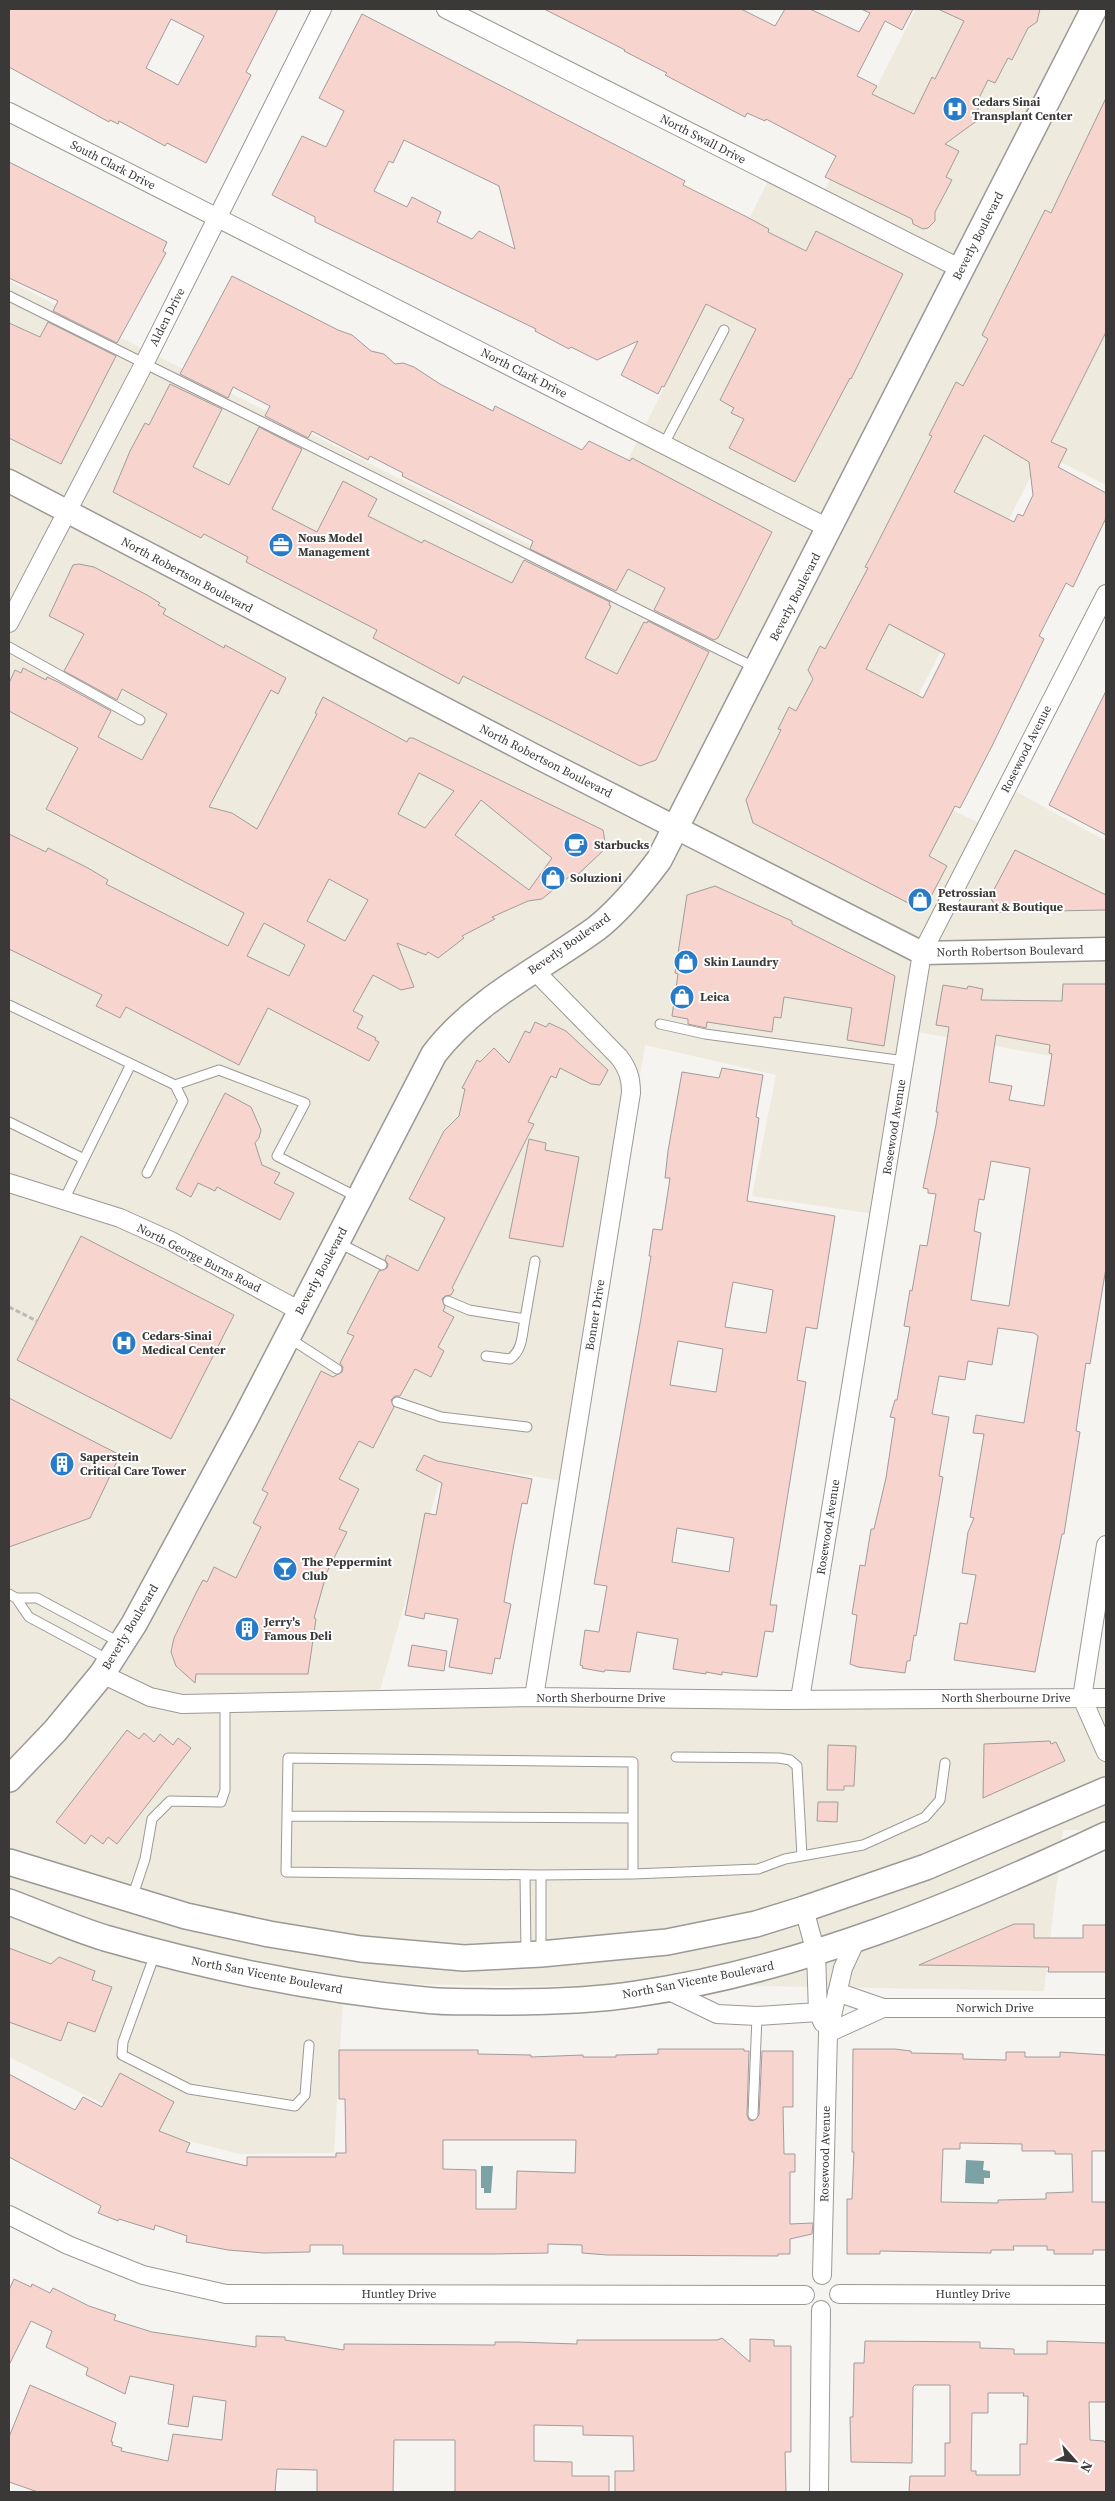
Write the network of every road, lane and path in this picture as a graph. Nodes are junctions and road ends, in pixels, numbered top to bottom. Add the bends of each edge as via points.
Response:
1 (322, 9) edge
2 (446, 9) edge
3 (1095, 10) edge
4 (9, 112) edge
5 (218, 217) junction
6 (961, 269) junction
7 (9, 296) edge
8 (724, 330) dead end
9 (144, 364) junction
10 (664, 444) junction
11 (9, 481) edge
12 (67, 512) junction
13 (830, 529) junction
14 (1106, 594) edge
15 (9, 623) edge
16 (9, 647) edge
17 (757, 669) junction
18 (140, 720) dead end
19 (676, 827) junction
20 (1106, 949) edge
21 (922, 953) junction
22 (533, 969) junction
23 (9, 1005) edge
24 (660, 1024) dead end
25 (905, 1061) junction
26 (131, 1064) junction
27 (174, 1085) junction
28 (9, 1122) edge
29 (84, 1159) junction
30 (148, 1173) dead end
31 (9, 1183) edge
32 (359, 1198) junction
33 (64, 1200) junction
34 (336, 1241) junction
35 (535, 1261) dead end
36 (382, 1265) dead end
37 (448, 1301) dead end
38 (9, 1307) edge
39 (300, 1311) junction
40 (525, 1319) junction
41 (37, 1321) dead end
42 (287, 1336) junction
43 (486, 1356) dead end
44 (337, 1369) dead end
45 (397, 1402) dead end
46 (527, 1428) dead end
47 (1106, 1545) edge
48 (12, 1596) edge
49 (112, 1659) junction
50 (534, 1697) junction
51 (1082, 1698) junction
52 (1106, 1698) edge
53 (800, 1699) junction
54 (225, 1703) junction
55 (1106, 1752) edge
56 (676, 1757) dead end
57 (944, 1763) dead end
58 (9, 1779) edge
59 (1106, 1790) edge
60 (288, 1816) junction
61 (633, 1818) junction
62 (1106, 1835) edge
63 (802, 1856) junction
64 (9, 1862) edge
65 (632, 1874) junction
66 (525, 1875) junction
67 (541, 1875) junction
68 (131, 1899) junction
69 (9, 1902) edge
70 (804, 1909) junction
71 (856, 1940) junction
72 (156, 1951) junction
73 (816, 1953) junction
74 (534, 1954) junction
75 (665, 1989) junction
76 (837, 1992) junction
77 (883, 2008) junction
78 (1106, 2008) edge
79 (818, 2012) junction
80 (757, 2016) junction
81 (828, 2033) junction
82 (309, 2045) dead end
83 (753, 2115) dead end
84 (9, 2215) edge
85 (822, 2275) junction
86 (839, 2294) junction
87 (805, 2295) junction
88 (1106, 2295) edge
89 (821, 2310) junction
90 (819, 2492) edge

1 - 5 street, Alden Drive
2 - 6 street, North Swall Drive
3 - 6 main road, Beverly Boulevard
4 - 5 street, South Clark Drive
5 - 9 street, Alden Drive
5 - 10 street, North Clark Drive
6 - 13 main road, Beverly Boulevard
7 - 9 lane
8 - 10 lane
9 - 12 street, Alden Drive
9 - 17 lane
10 - 13 street, North Clark Drive
11 - 12 street, North Robertson Boulevard
12 - 15 street, Alden Drive
12 - 19 street, North Robertson Boulevard
13 - 17 main road, Beverly Boulevard
14 - 21 street, Rosewood Avenue
16 - 18 lane
17 - 19 main road, Beverly Boulevard
19 - 21 street, North Robertson Boulevard
19 - 22 main road, Beverly Boulevard via 659,860 619,909 598,927
20 - 21 street, North Robertson Boulevard
21 - 25 street, Rosewood Avenue
22 - 32 main road, Beverly Boulevard via 479,1008 450,1034 434,1054
22 - 50 street, Bonner Drive via 619,1057 631,1080
23 - 26 lane
24 - 25 lane via 705,1034
25 - 53 street, Rosewood Avenue
26 - 27 lane
26 - 29 lane
27 - 30 lane via 183,1101
27 - 32 lane via 219,1070 305,1103 277,1156
28 - 29 lane
29 - 33 lane
31 - 33 street, North George Burns Road
32 - 34 main road, Beverly Boulevard
33 - 39 street, North George Burns Road via 120,1218 171,1241
34 - 36 lane
34 - 39 main road, Beverly Boulevard
35 - 40 lane
37 - 40 lane via 469,1310
38 - 41 path
39 - 42 main road, Beverly Boulevard
40 - 43 lane via 516,1355 510,1359
42 - 44 lane
42 - 49 main road, Beverly Boulevard via 239,1430
45 - 46 lane via 441,1417
47 - 51 street
48 - 49 lane via 29,1617
48 - 49 lane via 38,1598
49 - 54 street, North Sherbourne Drive via 150,1697 182,1704
49 - 58 main road, Beverly Boulevard via 55,1731
50 - 53 street, North Sherbourne Drive
50 - 54 street, North Sherbourne Drive
51 - 52 street, North Sherbourne Drive
51 - 53 street, North Sherbourne Drive
51 - 55 street
54 - 68 lane via 225,1790 221,1802 170,1802 152,1819 145,1858
56 - 63 lane via 790,1760 797,1766
57 - 63 lane via 940,1800 925,1818 863,1845
59 - 70 main road via 926,1867
60 - 61 lane
60 - 61 lane via 288,1758 633,1762
60 - 66 lane via 286,1872
61 - 65 lane
62 - 71 main road, North San Vicente Boulevard
63 - 65 lane via 758,1868
64 - 68 main road
65 - 67 lane
66 - 67 lane
66 - 74 lane
67 - 74 lane
68 - 74 main road via 186,1916 269,1934 361,1948 464,1958
69 - 72 main road, North San Vicente Boulevard via 103,1937
70 - 73 street, Rosewood Avenue
70 - 74 main road via 756,1924 668,1942
71 - 73 main road, North San Vicente Boulevard
71 - 76 street, Rosewood Avenue via 843,1968
72 - 75 main road, North San Vicente Boulevard via 219,1968 315,1987 428,2001 542,2002
72 - 82 lane via 123,2042 122,2055 189,2089 295,2106 305,2095
73 - 75 main road, North San Vicente Boulevard via 756,1970
73 - 79 street, Rosewood Avenue
75 - 80 street via 717,2014
76 - 77 street, Norwich Drive
76 - 81 street, Rosewood Avenue
77 - 78 street, Norwich Drive
77 - 81 street, Norwich Drive
79 - 80 street
79 - 81 street, Rosewood Avenue
80 - 83 lane
81 - 85 street, Rosewood Avenue
84 - 87 street, Huntley Drive via 68,2245 143,2275 226,2294
85 - 86 street via 836,2283
85 - 87 street via 811,2279
86 - 88 street, Huntley Drive
86 - 89 street via 835,2304
87 - 89 street via 810,2305
89 - 90 street

